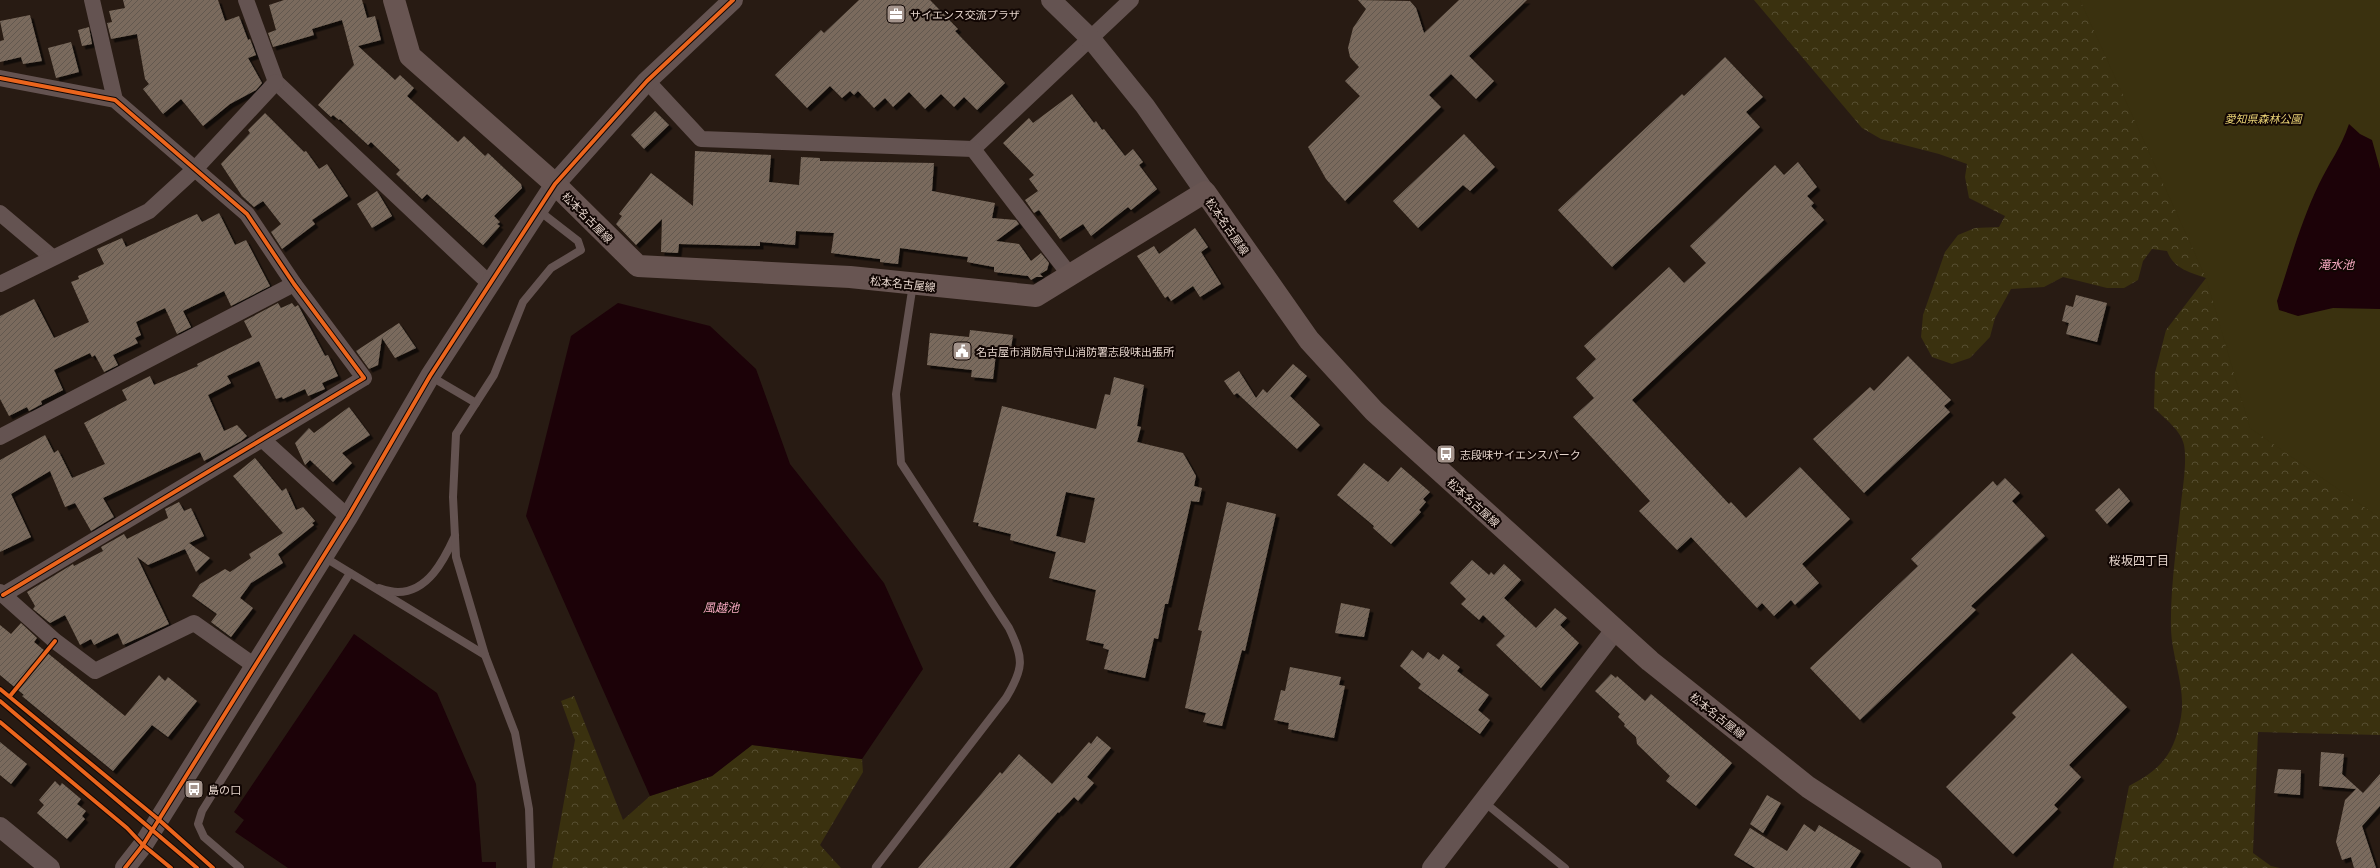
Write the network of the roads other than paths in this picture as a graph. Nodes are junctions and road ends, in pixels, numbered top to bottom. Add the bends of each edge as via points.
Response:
1 (92, 0) edge
2 (246, 0) edge
3 (394, 0) edge
4 (732, 0) edge
5 (1051, 0) edge
6 (1131, 0) edge
7 (1091, 39) junction
8 (0, 78) edge
9 (647, 81) junction
10 (276, 82) junction
11 (115, 100) junction
12 (973, 149) junction
13 (196, 168) junction
14 (555, 184) junction
15 (1205, 192) junction
16 (538, 210) junction
17 (0, 213) edge
18 (52, 257) junction
19 (1070, 274) junction
20 (0, 284) edge
21 (294, 284) junction
22 (490, 284) junction
23 (913, 284) junction
24 (430, 376) junction
25 (476, 403) junction
26 (0, 437) edge
27 (262, 440) junction
28 (348, 517) junction
29 (455, 535) junction
30 (323, 556) junction
31 (350, 573) junction
32 (373, 587) junction
33 (2, 593) edge
34 (1615, 630) junction
35 (485, 655) junction
36 (255, 666) junction
37 (1484, 802) junction
38 (0, 827) edge
39 (876, 867) dead end
40 (50, 868) edge
41 (126, 868) edge
42 (240, 868) edge
43 (531, 868) edge
44 (1432, 868) edge
45 (1565, 868) edge
46 (1931, 868) edge

1 - 11 street
2 - 10 street
3 - 14 main road, 松本名古屋線 via 410,56
4 - 9 street
5 - 7 street
6 - 7 street
7 - 12 street
7 - 15 street via 1145,106
8 - 11 street
9 - 12 street via 701,139
9 - 14 street
10 - 13 street
10 - 22 street
11 - 13 street
12 - 19 street
13 - 18 street via 149,211
13 - 21 street via 247,214
14 - 16 street
14 - 23 main road, 松本名古屋線 via 638,266 757,271
15 - 19 main road, 松本名古屋線
15 - 34 main road, 松本名古屋線 via 1297,324 1339,374 1374,411
16 - 22 street
16 - 25 lane via 578,241 582,250 551,268 523,302 494,375
17 - 18 street
18 - 20 street
19 - 23 main road, 松本名古屋線 via 1036,296
21 - 26 street
21 - 27 street via 364,378
22 - 24 street
23 - 39 lane via 896,394 901,463 1009,628 1020,650 1021,667 1006,698
24 - 25 lane
24 - 28 street
25 - 29 lane via 456,434 453,497
27 - 28 street
27 - 33 street
28 - 30 street
29 - 32 lane via 441,566 415,589 397,592
29 - 35 lane via 456,557
30 - 31 lane
30 - 36 street
31 - 32 lane
31 - 42 lane via 202,811 198,824 204,837
32 - 35 lane
33 - 36 street via 55,641 95,671 194,623
34 - 37 street
34 - 46 main road, 松本名古屋線 via 1808,787
35 - 43 lane via 515,733 529,809
36 - 41 street
37 - 44 street
37 - 45 lane
38 - 40 street

